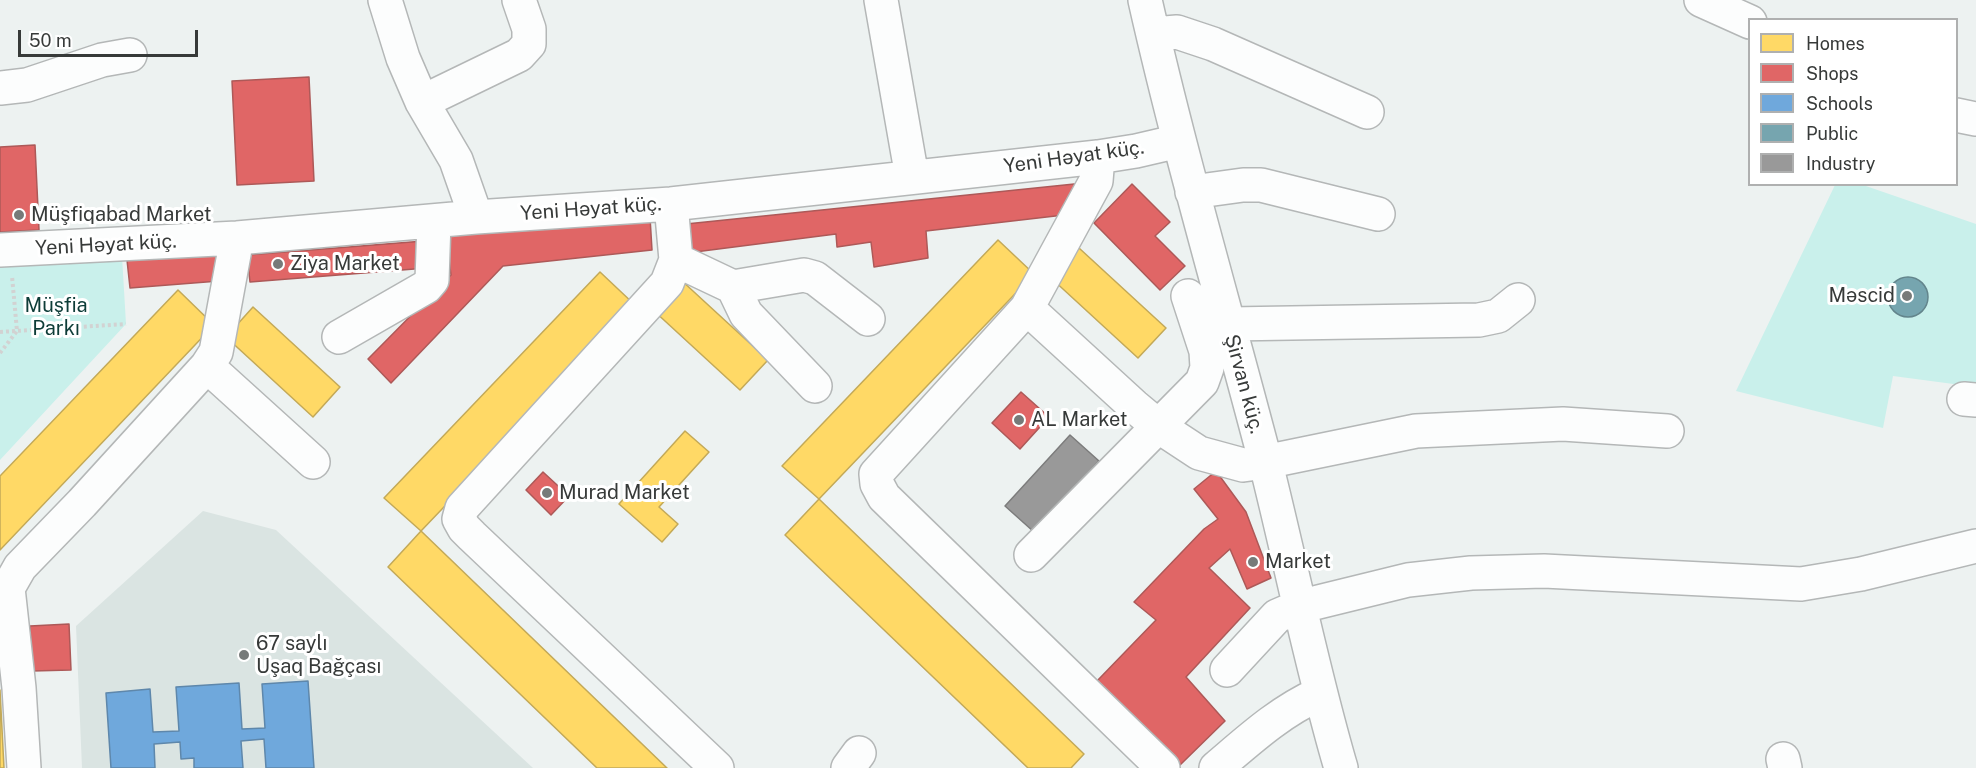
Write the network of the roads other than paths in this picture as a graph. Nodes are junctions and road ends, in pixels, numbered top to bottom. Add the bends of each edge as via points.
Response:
1 (385, 0) edge
2 (519, 0) edge
3 (881, 0) edge
4 (1145, 0) edge
5 (1701, 0) edge
6 (1748, 22) edge
7 (1153, 33) junction
8 (130, 55) dead end
9 (0, 88) edge
10 (422, 102) junction
11 (1367, 112) dead end
12 (1958, 115) edge
13 (1976, 119) edge
14 (1179, 141) junction
15 (1098, 157) junction
16 (912, 177) junction
17 (1192, 192) junction
18 (671, 204) junction
19 (1378, 214) dead end
20 (476, 217) junction
21 (434, 222) junction
22 (237, 238) junction
23 (676, 260) junction
24 (6, 262) edge
25 (733, 287) junction
26 (1188, 296) dead end
27 (1518, 300) dead end
28 (1027, 308) junction
29 (868, 319) dead end
30 (1229, 324) junction
31 (339, 337) dead end
32 (207, 366) junction
33 (815, 386) dead end
34 (1158, 426) junction
35 (1667, 432) dead end
36 (313, 462) dead end
37 (1265, 462) junction
38 (1976, 546) edge
39 (1031, 555) dead end
40 (4, 588) edge
41 (1298, 607) junction
42 (1227, 670) dead end
43 (1319, 694) junction
44 (24, 768) edge
45 (717, 768) edge
46 (1163, 768) edge
47 (1216, 768) edge
48 (1341, 768) edge

1 - 10 street
2 - 10 street via 529,29 529,44 519,55
3 - 16 street
4 - 7 street, Şirvan küç.
5 - 6 street
7 - 11 street via 1177,32 1213,44
7 - 14 street, Şirvan küç.
8 - 9 street via 102,60 27,85
10 - 20 street via 456,160
12 - 13 street
14 - 15 street, Yeni Həyat küç.
14 - 17 street, Şirvan küç.
15 - 16 street, Yeni Həyat küç.
15 - 28 street via 1096,181
16 - 18 street, Yeni Həyat küç.
17 - 19 street via 1262,185
17 - 30 street, Şirvan küç.
18 - 20 street, Yeni Həyat küç.
18 - 23 street
20 - 21 street, Yeni Həyat küç.
21 - 22 street, Yeni Həyat küç.
21 - 31 street via 432,280
22 - 24 street, Yeni Həyat küç.
22 - 32 street via 216,352
23 - 25 street
23 - 45 street via 667,283 462,508 459,519 464,528
25 - 29 street via 804,275 815,278
25 - 33 street via 746,314
26 - 34 street via 1206,351 1207,368 1202,382
27 - 30 street via 1498,316 1479,320
28 - 34 street
28 - 46 street via 876,474 876,484 884,497
30 - 37 street, Şirvan küç.
32 - 36 street
32 - 40 street
34 - 37 street via 1199,453 1243,465
34 - 39 street
35 - 37 street via 1563,424 1416,431
37 - 41 street, Şirvan küç.
38 - 41 street via 1802,584 1544,572 1471,573 1408,580
40 - 44 street via 19,688
41 - 42 street via 1277,616
41 - 43 street, Şirvan küç.
43 - 47 street via 1275,717
43 - 48 street, Şirvan küç.

